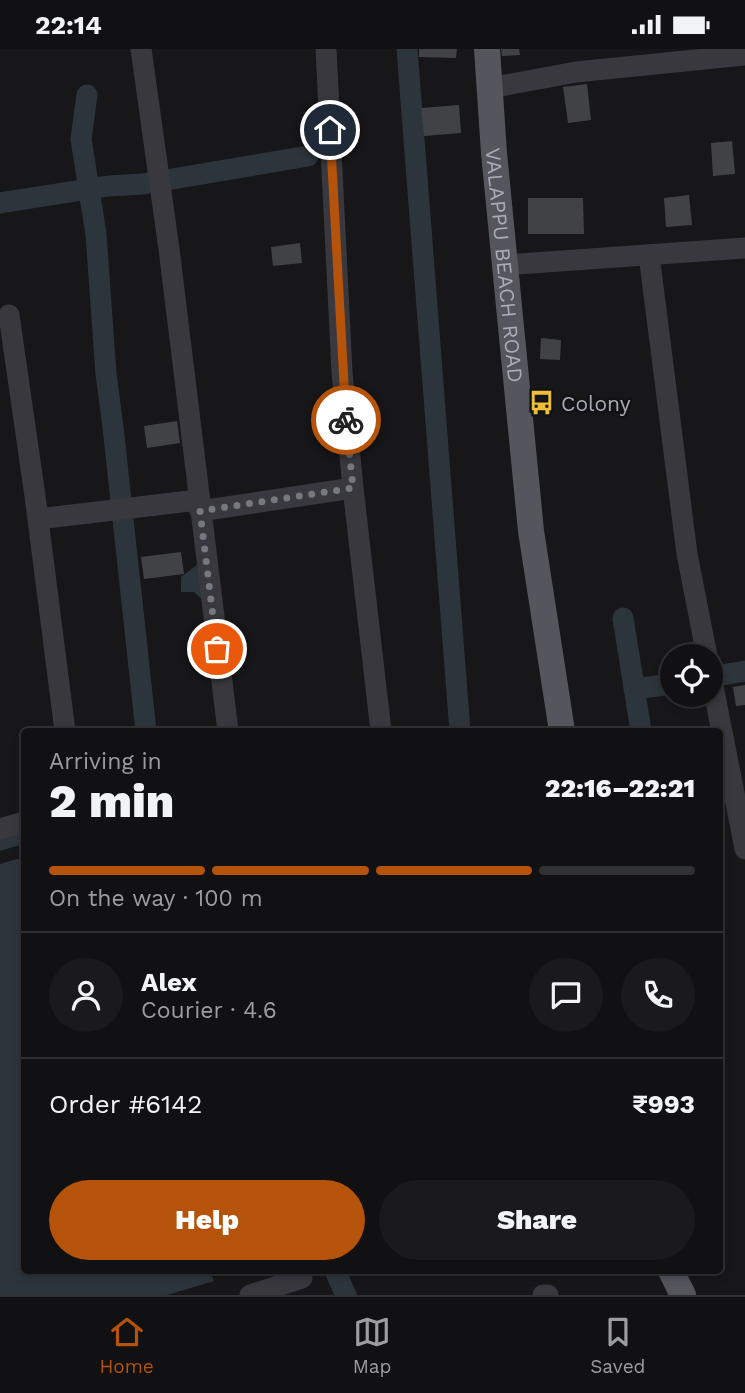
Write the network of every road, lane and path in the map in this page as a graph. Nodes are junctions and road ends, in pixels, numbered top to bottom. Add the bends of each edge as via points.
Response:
1 (141, 49) edge
2 (326, 49) edge
3 (487, 49) edge
4 (745, 55) edge
5 (489, 88) junction
6 (745, 248) edge
7 (649, 255) junction
8 (505, 265) junction
9 (9, 315) dead end
10 (353, 488) junction
11 (199, 506) junction
12 (38, 519) junction
13 (706, 644) edge
14 (717, 707) edge
15 (65, 728) edge
16 (228, 728) edge
17 (381, 728) edge
18 (562, 728) edge
19 (722, 728) edge
20 (723, 736) edge
21 (21, 823) edge
22 (0, 829) edge
23 (745, 849) edge
24 (672, 1274) edge
25 (304, 1281) edge
26 (250, 1295) edge
27 (683, 1295) edge

1 - 11 street
2 - 10 street via 342,372
3 - 5 main road, VALAPPU BEACH ROAD
4 - 5 street via 576,72
5 - 8 main road, VALAPPU BEACH ROAD
6 - 7 street
7 - 8 street
7 - 13 street via 687,554
8 - 18 main road, VALAPPU BEACH ROAD via 531,531
9 - 12 street
10 - 11 street
10 - 17 street
11 - 12 street
11 - 16 street
12 - 15 street
14 - 19 street
20 - 23 street
21 - 22 street
24 - 27 main road
25 - 26 street

